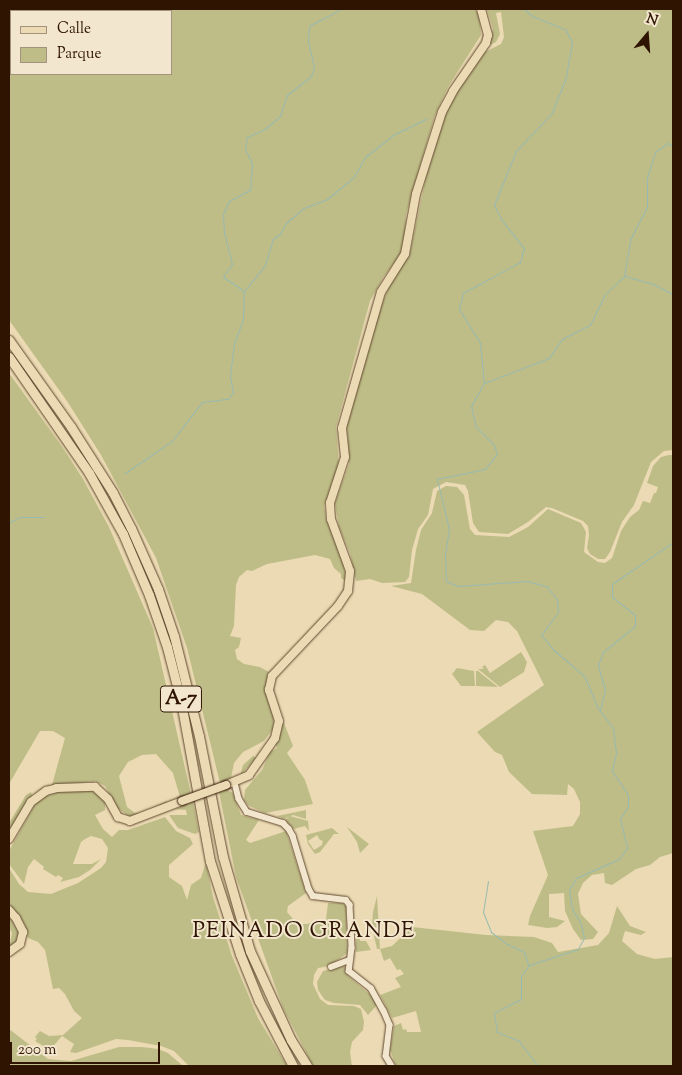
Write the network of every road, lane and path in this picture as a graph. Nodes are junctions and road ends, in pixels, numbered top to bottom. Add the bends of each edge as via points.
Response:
1 (481, 9) edge
2 (9, 340) edge
3 (9, 357) edge
4 (235, 783) junction
5 (9, 839) edge
6 (9, 910) edge
7 (9, 952) edge
8 (349, 960) junction
9 (331, 967) dead end
10 (293, 1066) edge
11 (307, 1066) edge
12 (392, 1066) edge

1 - 4 main road via 488,35 486,43 453,90 442,112 416,194 405,254 381,292 342,428 345,456 330,503 331,519 350,570 348,590 338,606 272,676 269,690 277,713 278,730 249,776
2 - 11 highway, A-7 via 113,493 158,589 174,636 199,736 223,856 250,951 291,1040
3 - 10 highway, A-7 via 90,473 123,534 149,595 181,702 210,860 240,954 259,1001
4 - 5 main road, bridge via 130,822 118,817 102,792 95,787 57,788 46,791 31,802
4 - 8 street via 246,812 283,823 289,829 313,896 346,900 350,905 352,948
6 - 7 main road via 23,932 20,944
8 - 9 street
8 - 12 street via 349,971 371,988 390,1025 386,1056

